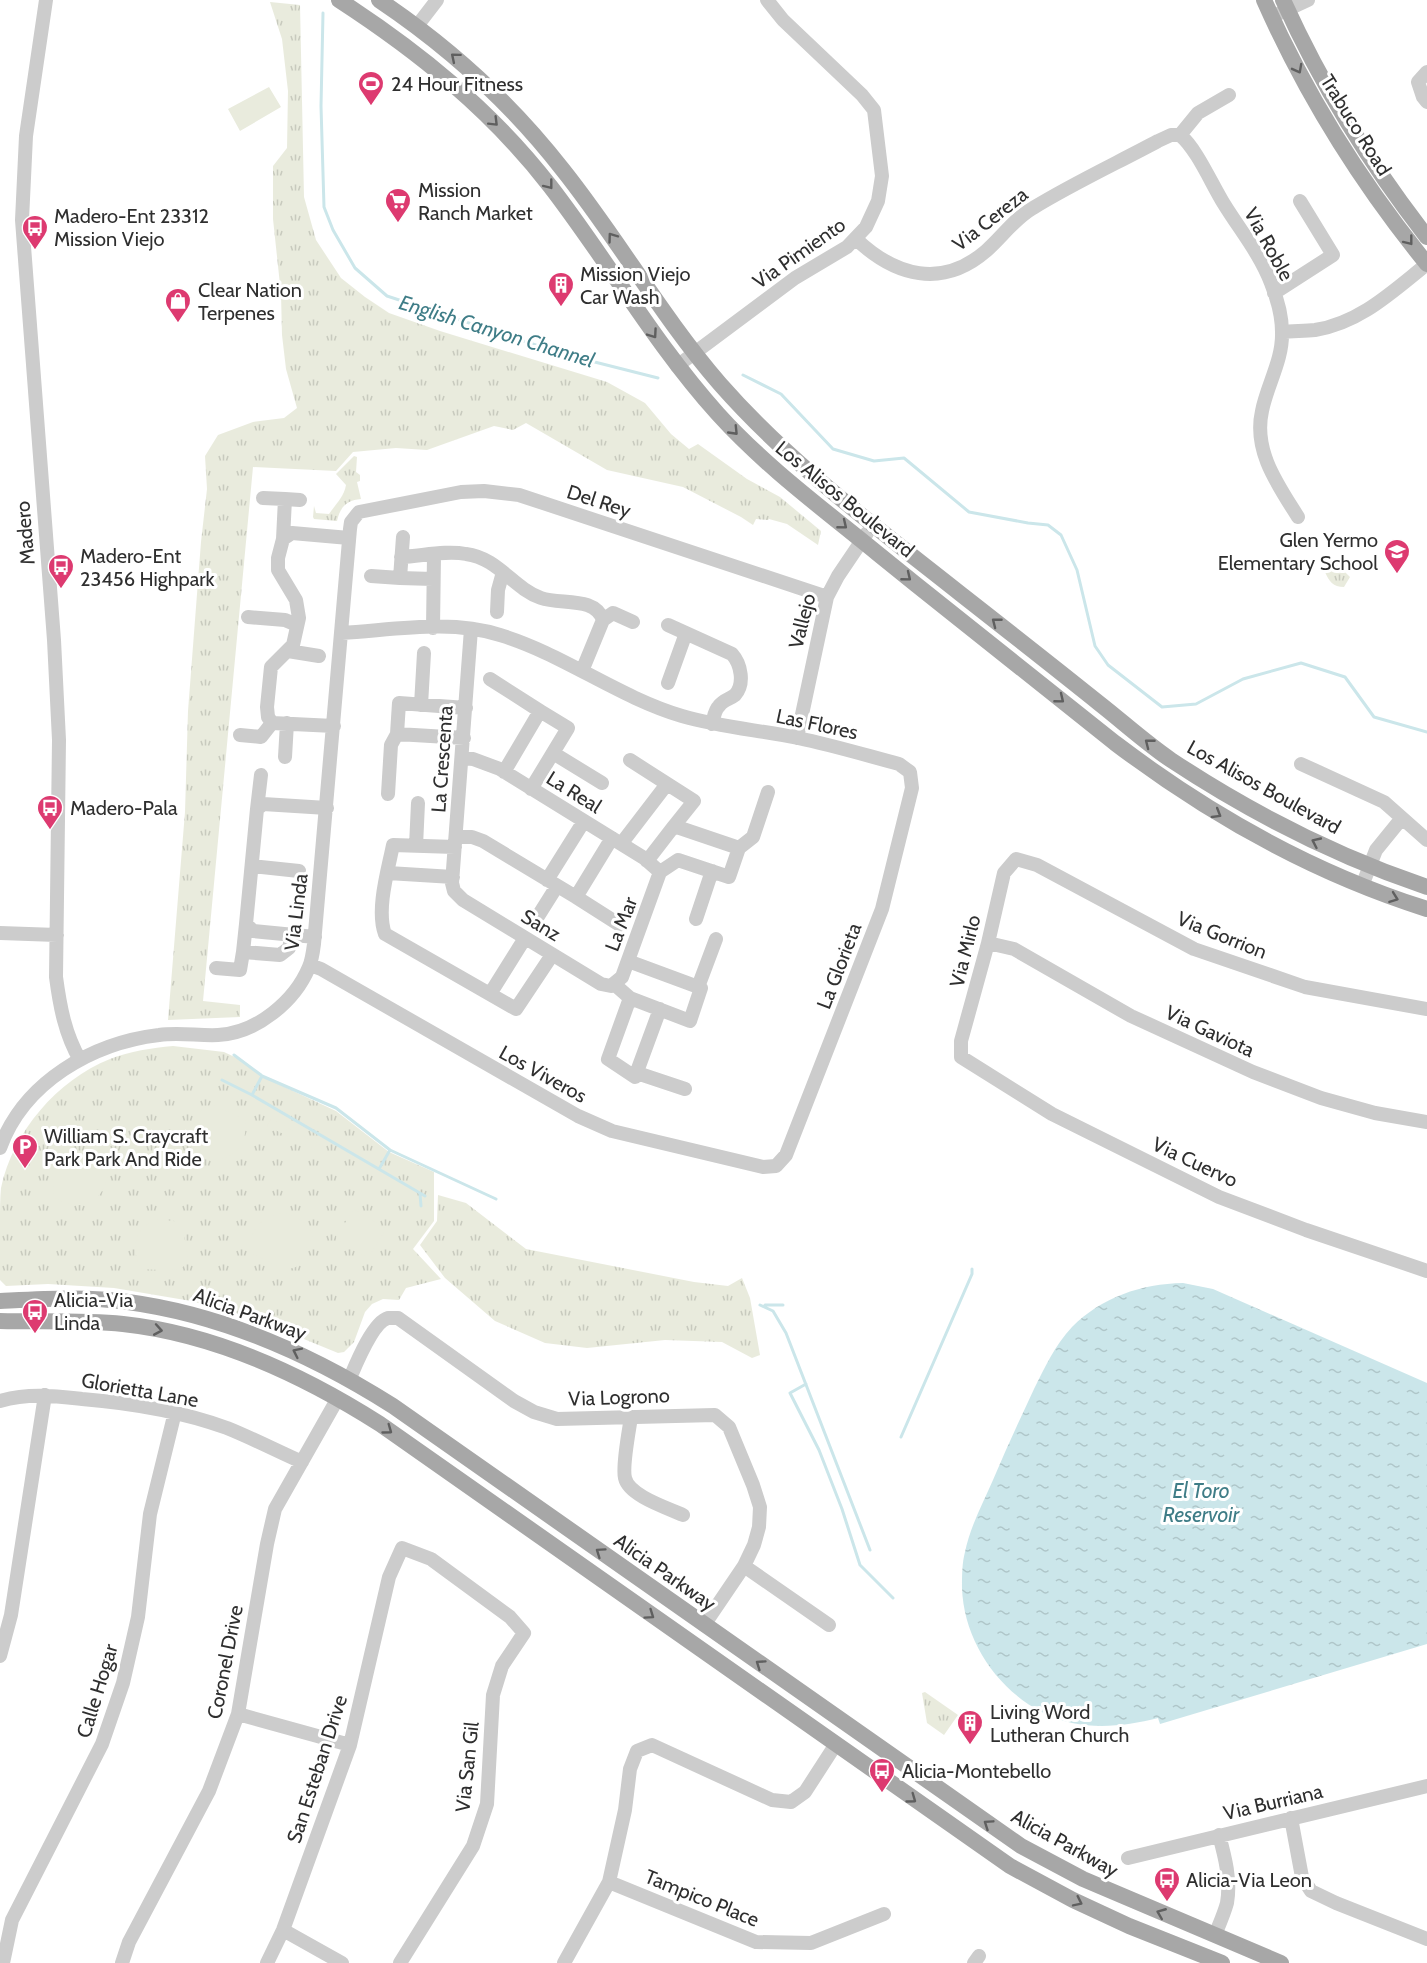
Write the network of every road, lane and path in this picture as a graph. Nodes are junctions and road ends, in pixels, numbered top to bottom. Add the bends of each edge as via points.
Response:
1 (46, 0) edge
2 (339, 0) edge
3 (354, 0) edge
4 (379, 0) edge
5 (437, 0) edge
6 (767, 0) edge
7 (1264, 0) edge
8 (1308, 0) edge
9 (1285, 5) edge
10 (1272, 17) junction
11 (417, 26) junction
12 (434, 68) junction
13 (1423, 77) edge
14 (1229, 95) dead end
15 (1427, 102) edge
16 (1180, 135) junction
17 (1300, 201) dead end
18 (1427, 237) edge
19 (855, 239) junction
20 (1427, 264) edge
21 (1274, 293) junction
22 (1282, 332) junction
23 (695, 353) junction
24 (677, 366) junction
25 (263, 498) dead end
26 (285, 499) junction
27 (300, 500) dead end
28 (355, 516) joint
29 (1298, 517) dead end
30 (873, 524) junction
31 (403, 537) dead end
32 (349, 538) junction
33 (283, 539) junction
34 (862, 541) junction
35 (434, 555) junction
36 (401, 557) junction
37 (504, 572) junction
38 (371, 576) dead end
39 (400, 578) junction
40 (434, 579) junction
41 (827, 597) junction
42 (497, 612) dead end
43 (248, 617) dead end
44 (603, 620) junction
45 (633, 622) dead end
46 (297, 624) junction
47 (668, 625) dead end
48 (433, 628) junction
49 (471, 629) junction
50 (342, 633) junction
51 (686, 633) junction
52 (288, 651) junction
53 (424, 653) dead end
54 (319, 656) dead end
55 (582, 671) junction
56 (490, 680) dead end
57 (668, 683) dead end
58 (421, 705) junction
59 (466, 708) junction
60 (540, 711) junction
61 (272, 723) junction
62 (287, 723) junction
63 (712, 724) junction
64 (334, 726) junction
65 (397, 734) junction
66 (240, 735) dead end
67 (464, 738) junction
68 (797, 738) junction
69 (553, 753) junction
70 (285, 757) dead end
71 (462, 758) junction
72 (630, 760) dead end
73 (1301, 764) dead end
74 (504, 772) junction
75 (910, 772) joint
76 (261, 775) dead end
77 (602, 783) dead end
78 (667, 784) junction
79 (531, 789) junction
80 (768, 792) dead end
81 (388, 794) dead end
82 (418, 803) dead end
83 (257, 808) junction
84 (327, 808) junction
85 (1402, 818) junction
86 (584, 821) junction
87 (674, 826) junction
88 (1427, 840) edge
89 (616, 841) junction
90 (456, 842) junction
91 (416, 846) junction
92 (739, 848) junction
93 (1016, 859) joint
94 (647, 861) junction
95 (252, 866) junction
96 (1370, 866) junction
97 (299, 871) dead end
98 (712, 871) junction
99 (660, 872) junction
100 (388, 873) junction
101 (552, 883) junction
102 (453, 884) junction
103 (1362, 886) junction
104 (1427, 887) edge
105 (576, 897) junction
106 (1427, 909) edge
107 (696, 919) dead end
108 (535, 921) dead end
109 (246, 924) junction
110 (620, 925) dead end
111 (0, 933) edge
112 (57, 935) junction
113 (292, 935) junction
114 (315, 937) junction
115 (525, 938) junction
116 (716, 939) dead end
117 (988, 943) junction
118 (243, 952) junction
119 (552, 955) junction
120 (628, 962) junction
121 (310, 965) junction
122 (216, 968) dead end
123 (613, 985) junction
124 (698, 987) junction
125 (490, 994) junction
126 (630, 998) junction
127 (1427, 1009) edge
128 (660, 1010) junction
129 (961, 1057) joint
130 (80, 1060) junction
131 (637, 1072) junction
132 (685, 1089) dead end
133 (1427, 1122) edge
134 (0, 1148) edge
135 (776, 1167) joint
136 (1427, 1271) edge
137 (0, 1301) edge
138 (0, 1322) edge
139 (350, 1378) junction
140 (45, 1395) junction
141 (338, 1398) junction
142 (0, 1401) edge
143 (175, 1412) junction
144 (631, 1417) junction
145 (302, 1462) junction
146 (683, 1515) dead end
147 (744, 1566) junction
148 (704, 1625) junction
149 (829, 1625) dead end
150 (524, 1633) joint
151 (0, 1656) edge
152 (790, 1685) junction
153 (238, 1714) junction
154 (836, 1744) junction
155 (350, 1745) junction
156 (1427, 1786) edge
157 (935, 1788) junction
158 (1291, 1818) junction
159 (1219, 1835) junction
160 (1128, 1858) dead end
161 (609, 1882) junction
162 (884, 1914) dead end
163 (283, 1930) junction
164 (1215, 1935) junction
165 (1427, 1939) edge
166 (1214, 1960) edge
167 (3, 1963) edge
168 (122, 1963) edge
169 (267, 1963) edge
170 (342, 1963) edge
171 (400, 1963) edge
172 (564, 1963) edge
173 (1281, 1963) edge

1 - 112 street, Madero via 26,136 22,220 59,740
2 - 12 main road, Los Alisos Boulevard
3 - 11 main road via 397,27
4 - 11 main road, Los Alisos Boulevard
5 - 11 street
6 - 19 street, Via Pimiento via 874,110 881,184 873,215
7 - 10 main road, Trabuco Road
8 - 9 street
9 - 10 street
9 - 18 main road, Trabuco Road via 1348,122
10 -> 20 main road, Trabuco Road via 1346,152
11 - 12 main road via 419,39
23 -> 11 main road, Los Alisos Boulevard via 536,137 502,99
12 -> 24 main road, Los Alisos Boulevard via 484,112 532,163
13 - 15 street via 1423,97
14 - 16 street via 1198,113
16 - 19 street, Via Cereza via 1158,141 1035,206 975,259 953,270 928,274 899,269
16 - 21 street, Via Roble via 1259,259
17 - 21 street via 1333,255
19 - 23 street, Via Pimiento via 847,248 795,278
20 - 22 street via 1376,306 1349,319 1315,330
21 - 22 street, Via Roble
22 - 29 street, Via Roble via 1277,365 1262,412 1261,439 1275,479
23 - 24 street, Via Pimiento
23 - 30 main road, Los Alisos Boulevard via 766,433
24 -> 34 main road, Los Alisos Boulevard via 756,453
25 - 26 street
26 - 27 street
26 - 33 street
28 - 32 street, Via Linda
28 - 41 street, Del Rey via 359,512 461,492 519,495
30 - 34 street, Vallejo
96 -> 30 main road, Los Alisos Boulevard via 1273,821 1169,758
31 - 36 street
32 - 33 street via 292,533
32 - 50 street, Via Linda
33 - 46 street via 278,570 296,600
34 - 41 street, Vallejo
34 -> 103 main road, Los Alisos Boulevard via 1166,781 1264,840
35 - 36 street
35 - 37 street via 471,555
35 - 40 street
36 - 39 street
37 - 42 street
37 - 44 street via 540,598 589,606 602,614
38 - 39 street
39 - 40 street
40 - 48 street
41 - 68 street, Vallejo
43 - 46 street
44 - 45 street via 614,613
44 - 55 street
46 - 52 street
47 - 51 street
48 - 49 street, Las Flores
48 - 50 street, Las Flores
49 - 55 street, Las Flores via 499,634
49 - 59 street, La Crescenta
50 - 64 street, Via Linda
51 - 57 street
51 - 63 street via 732,654 740,663 740,687 721,702
52 - 54 street
52 - 61 street via 271,667 267,707
53 - 58 street
55 - 63 street, Las Flores via 651,704
56 - 60 street
58 - 59 street
58 - 65 street via 399,703
59 - 67 street, La Crescenta
60 - 69 street via 568,728
60 - 74 street
61 - 62 street
61 - 66 street via 261,737
62 - 64 street
62 - 70 street
63 - 68 street, Las Flores
64 - 84 street, Via Linda
65 - 67 street
65 - 81 street via 391,745
67 - 71 street, La Crescenta
68 - 75 street, Las Flores via 899,764
69 - 77 street
69 - 79 street
71 - 74 street, La Real
71 - 90 street, La Crescenta
72 - 78 street
73 - 85 street via 1384,802
74 - 79 street, La Real
75 - 135 street, La Glorieta via 912,788 882,909 786,1155
76 - 83 street
78 - 87 street via 694,801
78 - 89 street
79 - 86 street, La Real
80 - 92 street via 753,837
82 - 91 street
83 - 84 street via 263,804
83 - 95 street
84 - 114 street, Via Linda
85 - 88 street
85 - 96 street via 1376,850
86 - 89 street, La Real
86 - 101 street
87 - 92 street
87 - 94 street
89 - 94 street, La Real
89 - 105 street
90 - 91 street
90 - 101 street via 472,837 483,841
90 - 102 street, La Crescenta
91 - 100 street via 393,845
92 - 98 street via 729,877
93 - 117 street, Via Mirlo via 1004,873
93 - 127 street, Via Gorrion via 1037,865 1194,949 1305,987
94 - 99 street, La Real
95 - 97 street
95 - 109 street
96 - 103 street
96 - 104 main road, Los Alisos Boulevard
98 - 99 street via 678,861
98 - 107 street
99 - 120 street, La Mar
100 - 102 street
100 - 125 street via 381,924 385,934
101 - 105 street
101 - 108 street
102 - 115 street, Sanz via 463,900
103 -> 106 main road, Los Alisos Boulevard
105 - 110 street
109 - 113 street via 253,931
109 - 118 street
111 - 112 street
112 - 130 street, Madero via 56,978 62,1016
113 - 114 street
113 - 118 street via 289,948 280,955
114 - 121 street, Via Linda
115 - 119 street, Sanz
115 - 125 street
116 - 124 street
117 - 129 street, Via Mirlo via 961,1041
117 - 133 street, Via Gaviota via 1014,949 1131,1016 1253,1072 1321,1098
118 - 122 street via 240,970
119 - 123 street, Sanz via 601,984
119 - 125 street via 516,1009
120 - 123 street, La Mar
120 - 124 street
121 - 130 street, Via Linda via 291,996 276,1010 238,1032 134,1038
121 - 135 street, Los Viveros via 578,1116 612,1131
123 - 126 street, Sanz
124 - 128 street, Sanz via 701,988 690,1021
126 - 128 street, Sanz
126 - 131 street via 608,1059 635,1077
128 - 131 street
129 - 136 street, Via Cuervo via 1052,1114 1219,1197
130 - 134 street, Via Linda via 60,1070 25,1105 11,1123
131 - 132 street
139 -> 137 main road, Alicia Parkway via 292,1349 183,1311 125,1302
138 -> 141 main road, Alicia Parkway via 123,1324 177,1334 231,1349
139 - 141 main road
139 - 144 street, Via Logrono via 378,1326 387,1318 398,1318 534,1412 557,1419
148 -> 139 main road, Alicia Parkway
140 - 142 street, Glorietta Lane
140 - 143 street, Glorietta Lane
140 - 151 street
141 - 145 street, Coronel Drive
141 -> 154 main road, Alicia Parkway
143 - 145 street, Glorietta Lane via 227,1428
143 - 167 street, Calle Hogar via 150,1514 138,1617 123,1683 102,1744 12,1920
144 - 146 street via 624,1477 628,1486
144 - 147 street, Via Logrono via 715,1415 729,1427 760,1507 759,1527
145 - 153 street, Coronel Drive via 275,1509
147 - 148 street, Via Logrono
147 - 149 street
152 -> 148 main road, Alicia Parkway
150 - 155 street, San Esteban Drive via 510,1617 431,1559 402,1548 389,1577
150 - 171 street, Via San Gil via 502,1666 493,1695 487,1804 473,1846
152 - 154 main road via 813,1714 830,1727
152 - 157 main road, Alicia Parkway
153 - 155 street
153 - 168 street, Coronel Drive via 209,1791 129,1942
154 - 157 main road via 856,1745 909,1781
154 - 161 street via 805,1792 791,1802 772,1800 652,1745 637,1751 630,1769
154 -> 166 main road, Alicia Parkway via 1010,1866 1101,1913
155 - 163 street, San Esteban Drive
156 - 158 street, Via Burriana
164 -> 157 main road, Alicia Parkway via 1083,1880 1021,1846
158 - 159 street, Via Burriana
158 - 165 street via 1302,1877 1311,1891
159 - 160 street, Via Burriana
159 - 164 street via 1228,1883 1227,1903
161 - 162 street, Tampico Place via 756,1942 811,1943
161 - 172 street
163 - 169 street, San Esteban Drive
163 - 170 street
164 - 166 main road
164 - 173 main road, Alicia Parkway

